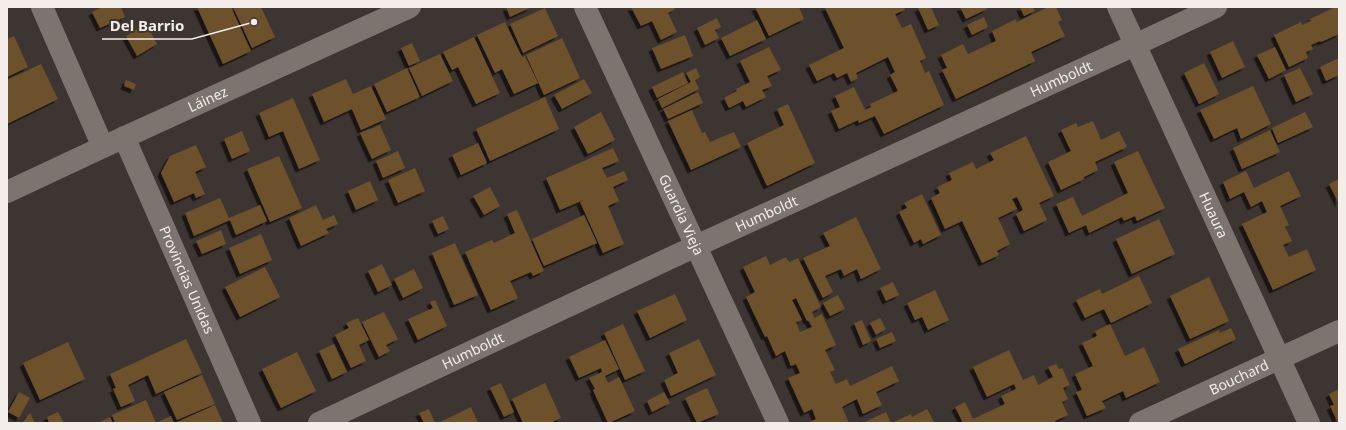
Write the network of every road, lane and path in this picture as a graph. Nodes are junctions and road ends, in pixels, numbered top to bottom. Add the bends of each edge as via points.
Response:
1 (42, 7) edge
2 (410, 7) edge
3 (585, 7) edge
4 (1118, 7) edge
5 (1216, 7) edge
6 (1136, 45) junction
7 (124, 137) junction
8 (103, 147) junction
9 (7, 192) edge
10 (696, 246) junction
11 (1339, 331) edge
12 (1279, 358) junction
13 (250, 423) edge
14 (319, 423) edge
15 (778, 423) edge
16 (1140, 423) edge
17 (1309, 423) edge

1 - 8 street
2 - 7 street, Láinez
3 - 10 street, Guardia Vieja
4 - 6 street, Huaura
5 - 6 street, Humboldt
6 - 10 street, Humboldt
6 - 12 street, Huaura
7 - 8 street, Láinez
7 - 13 street, Provincias Unidas
8 - 9 street, Láinez
10 - 14 street, Humboldt
10 - 15 street, Guardia Vieja
11 - 12 street, Bouchard
12 - 16 street, Bouchard
12 - 17 street, Huaura

